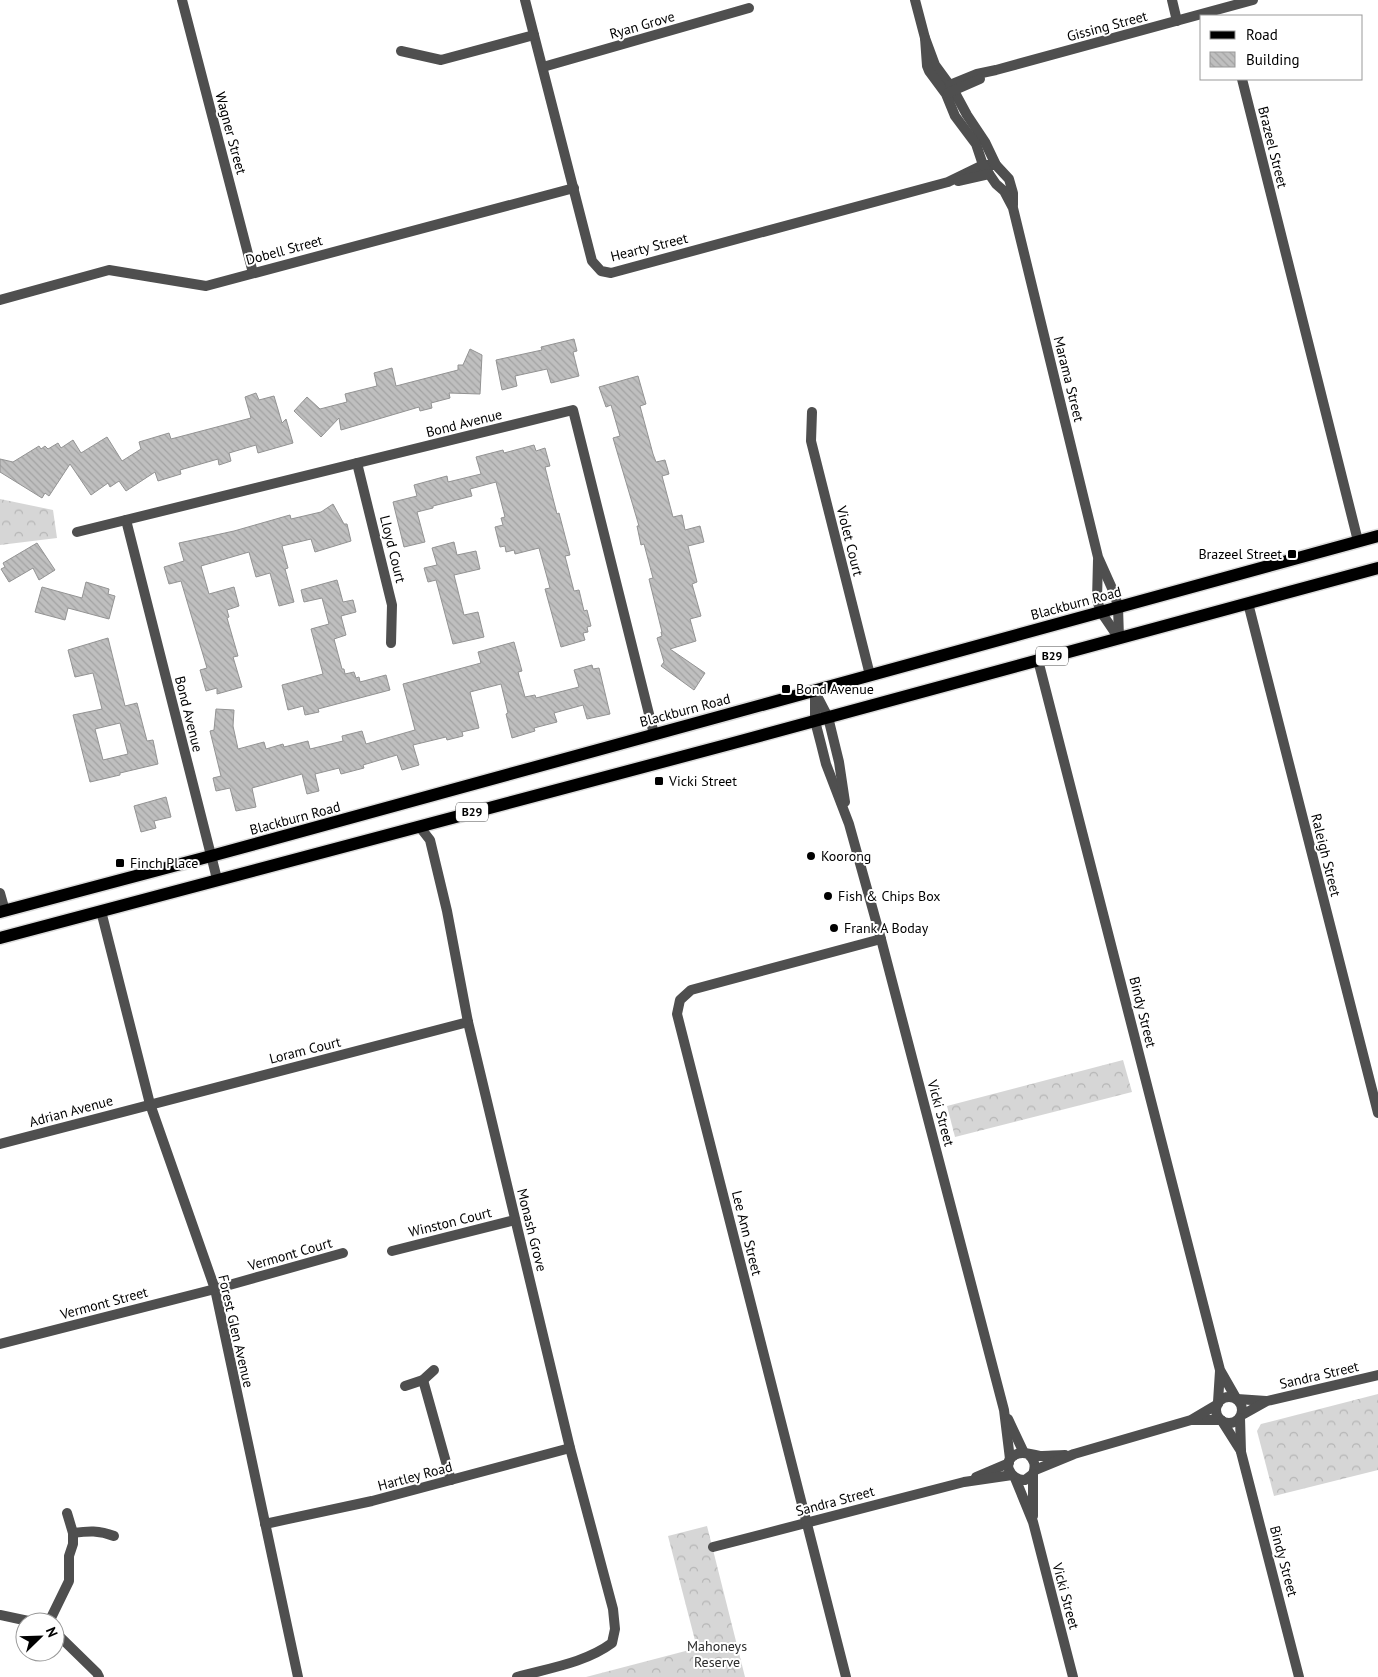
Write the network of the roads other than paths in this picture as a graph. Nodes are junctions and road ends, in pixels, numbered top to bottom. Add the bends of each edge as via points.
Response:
1 (182, 0) edge
2 (525, 0) edge
3 (915, 0) edge
4 (1172, 0) edge
5 (1253, 0) edge
6 (749, 8) dead end
7 (1226, 12) edge
8 (1210, 15) edge
9 (1200, 17) edge
10 (1177, 21) junction
11 (534, 35) junction
12 (401, 51) dead end
13 (542, 67) junction
14 (1242, 80) edge
15 (950, 90) junction
16 (996, 165) junction
17 (986, 170) junction
18 (574, 188) junction
19 (1013, 208) junction
20 (253, 273) junction
21 (0, 300) edge
22 (812, 412) dead end
23 (357, 463) junction
24 (126, 520) junction
25 (76, 532) dead end
26 (1378, 536) edge
27 (1358, 541) junction
28 (1098, 557) junction
29 (1378, 568) edge
30 (1248, 603) junction
31 (1118, 607) junction
32 (1101, 612) junction
33 (1119, 638) junction
34 (391, 643) dead end
35 (1038, 660) junction
36 (870, 675) junction
37 (815, 690) junction
38 (828, 717) junction
39 (815, 721) junction
40 (654, 734) junction
41 (849, 824) junction
42 (419, 826) junction
43 (212, 856) junction
44 (217, 879) junction
45 (0, 893) edge
46 (101, 911) junction
47 (2, 912) edge
48 (0, 938) edge
49 (881, 939) junction
50 (468, 1022) junction
51 (150, 1104) junction
52 (1378, 1113) edge
53 (0, 1144) edge
54 (515, 1220) junction
55 (392, 1251) dead end
56 (343, 1253) dead end
57 (215, 1289) junction
58 (0, 1344) edge
59 (434, 1370) dead end
60 (1220, 1370) junction
61 (1378, 1375) edge
62 (423, 1380) junction
63 (405, 1386) dead end
64 (1237, 1398) junction
65 (1267, 1401) junction
66 (1218, 1403) junction
67 (1004, 1410) junction
68 (1241, 1416) junction
69 (1191, 1420) junction
70 (1221, 1420) junction
71 (570, 1448) junction
72 (1241, 1452) junction
73 (1026, 1454) junction
74 (1074, 1454) junction
75 (1009, 1461) junction
76 (1034, 1472) junction
77 (1013, 1477) junction
78 (451, 1480) junction
79 (964, 1482) junction
80 (67, 1513) dead end
81 (1033, 1522) junction
82 (806, 1523) junction
83 (265, 1524) junction
84 (73, 1533) junction
85 (114, 1536) dead end
86 (713, 1547) dead end
87 (54, 1612) edge
88 (0, 1615) edge
89 (15, 1618) edge
90 (65, 1642) edge
91 (99, 1677) edge
92 (298, 1677) edge
93 (517, 1677) edge
94 (846, 1677) edge
95 (1073, 1677) edge
96 (1299, 1677) edge

1 - 20 street, Wagner Street
2 - 11 street, Hearty Street
3 - 15 street, Marama Street via 935,66
4 - 10 street
5 - 7 street, Gissing Street
6 - 13 street, Ryan Grove
7 - 8 street, Gissing Street
9 - 10 street, Gissing Street
10 - 15 street, Gissing Street via 977,74
11 - 12 street via 441,60
11 - 13 street, Hearty Street
13 - 18 street, Hearty Street
14 - 27 street, Brazeel Street
15 - 16 street, Marama Street via 985,142
15 - 17 street, Marama Street via 954,116 976,144
16 - 17 street
16 - 19 street, Marama Street via 1012,186
17 - 18 street, Hearty Street via 965,180 611,273 601,271 592,261
17 - 19 street, Marama Street via 1004,191
18 - 20 street, Dobell Street
19 - 28 street, Marama Street
20 - 21 street, Dobell Street via 206,286 109,270
22 - 36 street, Violet Court via 812,441
23 - 24 street, Bond Avenue
23 - 34 street, Lloyd Court via 392,605
23 - 40 street, Bond Avenue via 573,410
24 - 25 street, Bond Avenue
24 - 43 street, Bond Avenue
26 - 27 main road, Blackburn Road / B29
27 - 31 main road, Blackburn Road / B29
28 - 31 street, Marama Street
28 - 32 street, Marama Street
29 - 30 main road, B29
30 - 33 main road, B29
30 - 52 street, Raleigh Street
31 - 32 main road, Blackburn Road / B29
31 - 33 street, Marama Street
32 - 33 street
32 - 36 main road, Blackburn Road / B29
33 - 35 main road, B29
35 - 38 main road, B29
35 - 60 street, Bindy Street
36 - 37 main road, Blackburn Road / B29
37 - 38 street, Vicki Street
37 - 39 street, Vicki Street
37 - 40 main road, Blackburn Road / B29
38 - 39 main road, B29
38 - 41 street, Vicki Street
39 - 41 street, Vicki Street via 826,764
39 - 42 main road, B29
40 - 43 main road, Blackburn Road / B29
41 - 49 street, Vicki Street
42 - 44 main road, B29
42 - 50 street, Monash Grove via 430,840
43 - 44 street, Bond Avenue
43 - 47 main road, Blackburn Road / B29
44 - 46 main road, B29
45 - 47 street
46 - 48 main road, B29
46 - 51 street, Forest Glen Avenue
49 - 67 street, Vicki Street
49 - 82 street, Lee Ann Street via 691,990 680,1000 677,1014
50 - 51 street, Loram Court
50 - 54 street, Monash Grove
51 - 53 street, Adrian Avenue
51 - 57 street, Forest Glen Avenue
54 - 55 street, Winston Court
54 - 71 street, Monash Grove
56 - 57 street, Vermont Court
57 - 58 street, Vermont Street
57 - 83 street, Forest Glen Avenue
59 - 62 street
60 - 64 street, Bindy Street
60 - 66 street, Bindy Street
61 - 65 street, Sandra Street
62 - 63 street
62 - 78 street
64 - 65 street, Sandra Street
64 - 66 street via 1225,1397
64 - 68 street via 1242,1404
65 - 68 street, Sandra Street
66 - 69 street, Sandra Street
66 - 70 street via 1216,1414
67 - 73 street, Vicki Street
67 - 75 street, Vicki Street
68 - 70 street via 1233,1423
68 - 72 street, Bindy Street
69 - 70 street, Sandra Street
69 - 74 street, Sandra Street
70 - 72 street, Bindy Street
71 - 78 street, Hartley Road
71 - 93 street, Monash Grove via 613,1609 615,1629 612,1643 586,1658
72 - 96 street, Bindy Street
73 - 74 street, Sandra Street
73 - 75 street, Sandra Street via 1014,1455
73 - 76 street via 1034,1461
74 - 76 street, Sandra Street
75 - 77 street via 1009,1472
75 - 79 street, Sandra Street
76 - 77 street, Sandra Street via 1025,1480
76 - 81 street, Vicki Street
77 - 79 street, Sandra Street
77 - 81 street, Vicki Street
78 - 83 street, Hartley Road
79 - 82 street, Sandra Street
80 - 84 street
81 - 95 street, Vicki Street
82 - 86 street, Sandra Street
82 - 94 street, Lee Ann Street
83 - 92 street, Forest Glen Avenue
84 - 85 street via 90,1530
84 - 87 street via 69,1556 70,1581
88 - 89 street
90 - 91 street

